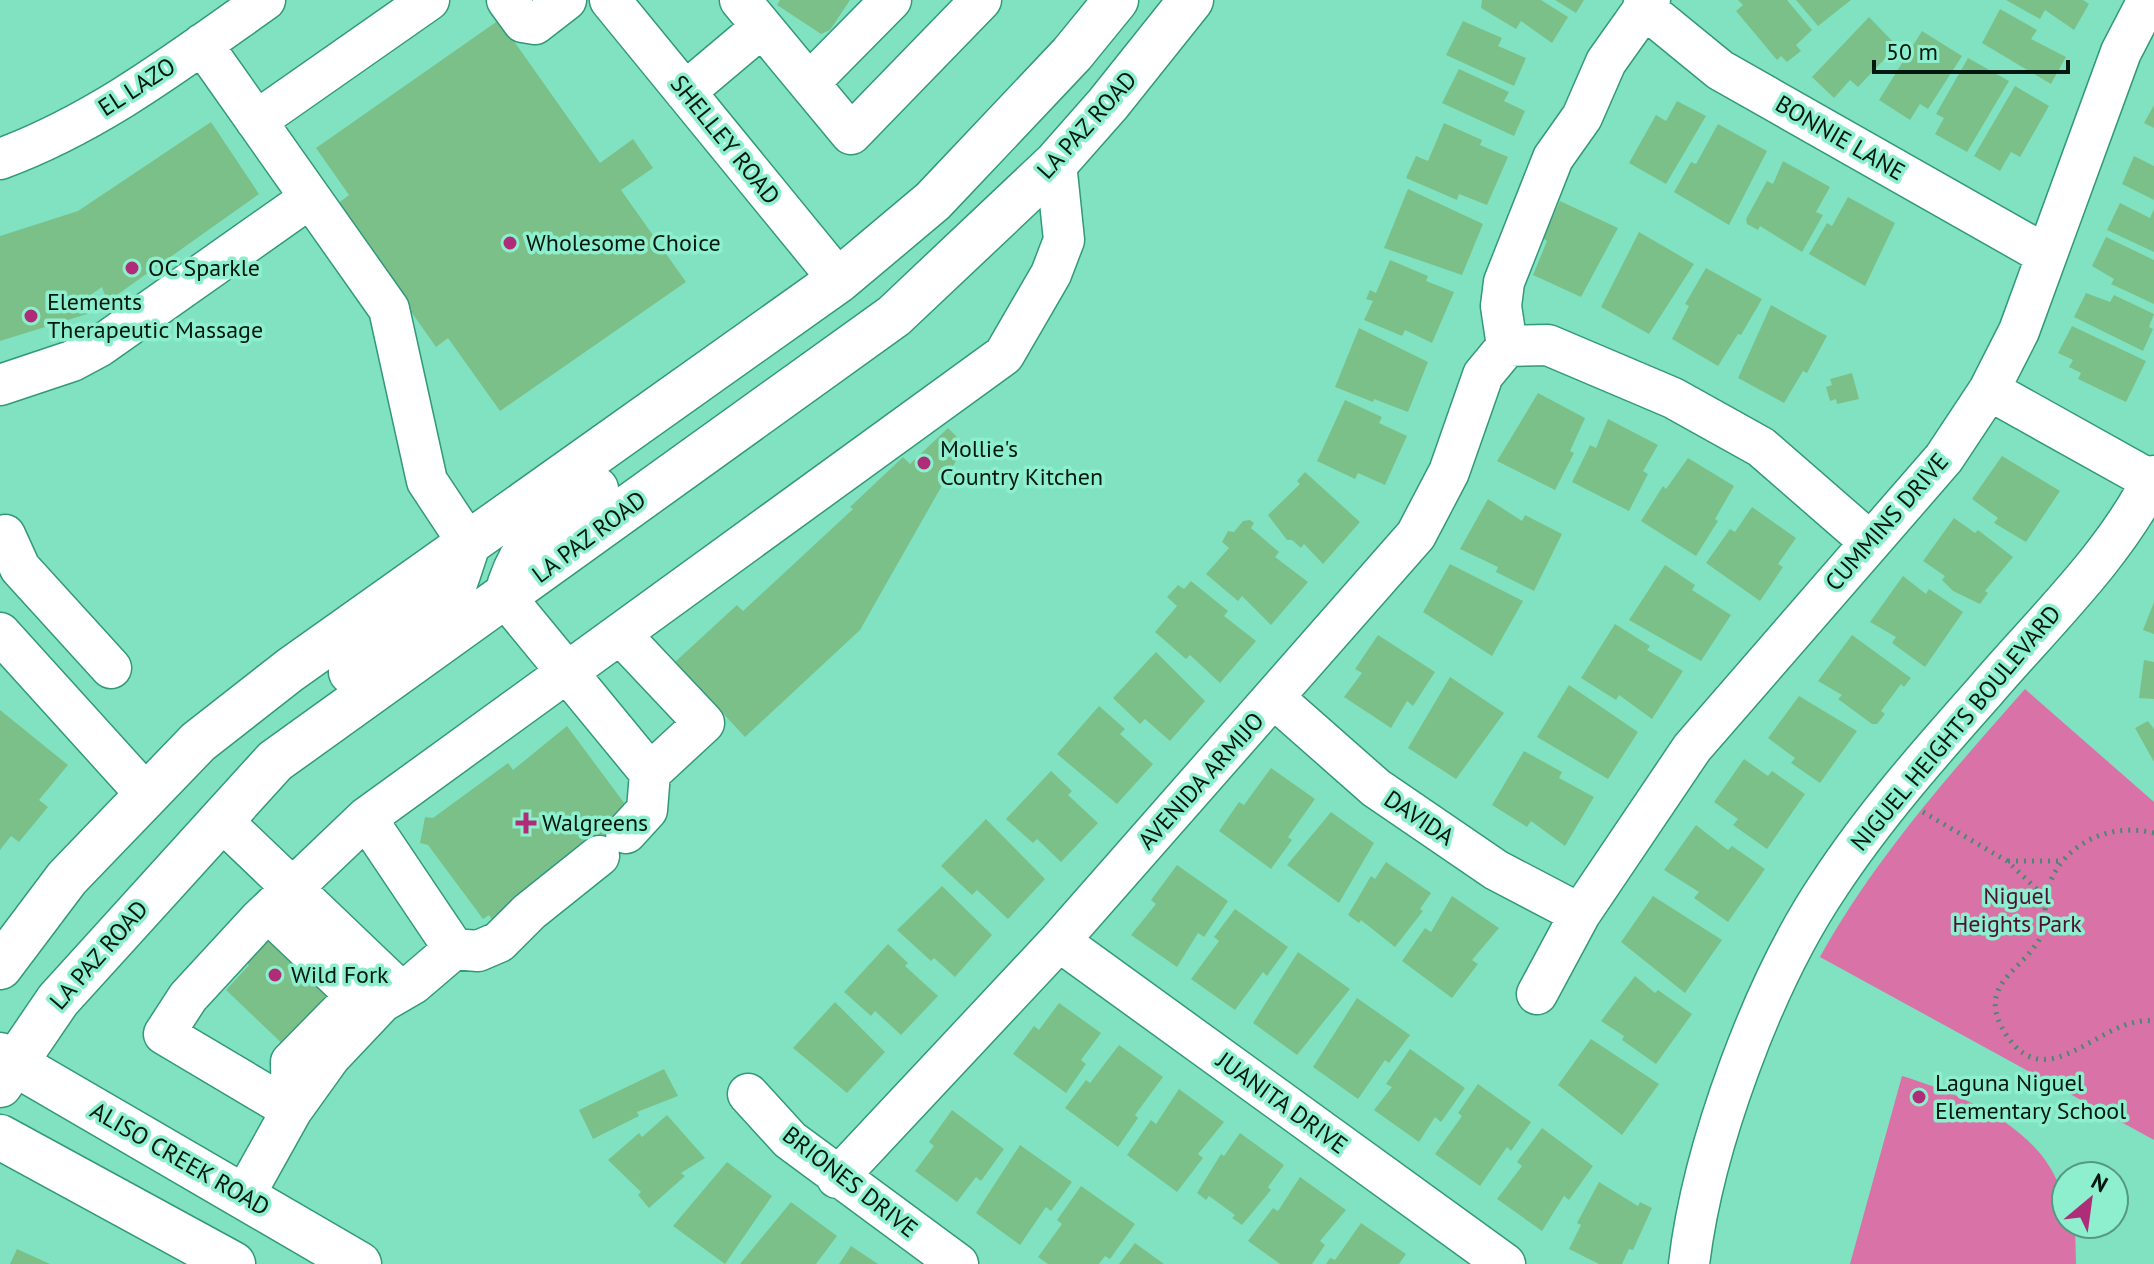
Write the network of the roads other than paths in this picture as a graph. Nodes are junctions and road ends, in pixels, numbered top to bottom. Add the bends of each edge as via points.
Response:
1 (265, 0) edge
2 (429, 0) edge
3 (507, 0) edge
4 (566, 0) edge
5 (610, 0) edge
6 (891, 0) edge
7 (980, 0) edge
8 (1116, 0) edge
9 (1191, 0) edge
10 (2148, 0) edge
11 (1647, 3) edge
12 (751, 9) edge
13 (202, 44) junction
14 (809, 83) junction
15 (685, 92) junction
16 (256, 121) junction
17 (0, 159) edge
18 (1056, 163) junction
19 (310, 198) junction
20 (2046, 255) junction
21 (839, 280) junction
22 (1507, 346) junction
23 (0, 385) edge
24 (1989, 390) junction
25 (655, 411) junction
26 (677, 472) junction
27 (2153, 479) edge
28 (2, 526) edge
29 (1869, 541) junction
30 (468, 543) junction
31 (506, 598) junction
32 (0, 633) edge
33 (622, 636) junction
34 (111, 668) dead end
35 (569, 674) junction
36 (1275, 699) junction
37 (275, 761) junction
38 (650, 773) junction
39 (145, 793) junction
40 (366, 818) junction
41 (220, 819) junction
42 (280, 901) junction
43 (1580, 914) junction
44 (1059, 941) junction
45 (454, 949) junction
46 (0, 967) edge
47 (400, 991) junction
48 (1537, 994) dead end
49 (5, 1068) edge
50 (748, 1094) dead end
51 (292, 1110) junction
52 (0, 1137) edge
53 (837, 1178) junction
54 (244, 1196) junction
55 (233, 1264) edge
56 (359, 1264) edge
57 (958, 1264) edge
58 (1505, 1264) edge
59 (1689, 1264) edge

1 - 13 street, EL LAZO
2 - 16 street
3 - 4 street via 523,22 535,24
5 - 15 street, SHELLEY ROAD
6 - 14 street
7 - 14 street via 851,134
8 - 21 main road via 933,201
9 - 18 main road, LA PAZ ROAD
10 - 20 street, CUMMINS DRIVE via 2121,52
11 - 20 street, BONNIE LANE via 1720,70
11 - 22 street via 1606,62 1582,117 1553,158 1504,282 1501,306
12 - 14 street
12 - 15 street
13 - 16 street
13 - 17 street, EL LAZO via 121,101 44,143
15 - 21 street, SHELLEY ROAD
16 - 19 street
18 - 21 main road via 996,178 893,270
18 - 26 main road, LA PAZ ROAD via 894,316
18 - 33 street via 1064,240 1051,274 1004,355
19 - 23 street via 100,346
19 - 30 street via 389,309 427,481
20 - 24 street, CUMMINS DRIVE via 2019,331
21 - 25 main road
21 - 26 main road via 841,303 825,328 700,424
22 - 29 street via 1548,345 1673,398 1761,447
22 - 36 street, AVENIDA ARMIJO via 1483,375 1449,472 1416,535
24 - 27 street
24 - 29 street, CUMMINS DRIVE via 1944,458
25 - 30 main road
25 - 31 main road via 636,459 530,541
26 - 31 main road, LA PAZ ROAD
27 - 59 street, NIGUEL HEIGHTS BOULEVARD via 2101,557 1894,796 1827,887 1763,1007 1723,1116
28 - 34 street via 20,568
29 - 43 street, CUMMINS DRIVE via 1692,748
30 - 37 main road via 441,605 292,716
30 - 39 main road via 290,670 198,742
31 - 35 street
31 - 37 main road, LA PAZ ROAD
32 - 39 street
33 - 35 street
33 - 38 street via 704,723
35 - 38 street
35 - 40 street
36 - 43 street, DAVIDA via 1376,788 1496,870
36 - 44 street, AVENIDA ARMIJO
37 - 41 main road, LA PAZ ROAD
38 - 45 street via 647,810 613,844 499,942 478,951
39 - 46 main road via 67,878
40 - 42 street
40 - 45 street
41 - 42 street
41 - 49 main road, LA PAZ ROAD via 58,1000
42 - 47 street
42 - 51 street via 349,996 345,1007 291,1062
42 - 51 street via 188,997 164,1034
43 - 48 street, CUMMINS DRIVE
44 - 53 street, AVENIDA ARMIJO
44 - 58 street, JUANITA DRIVE
45 - 47 street
47 - 51 street via 382,1002 330,1057
49 - 54 main road, ALISO CREEK ROAD
50 - 53 street, BRIONES DRIVE via 790,1140
51 - 54 street
52 - 55 main road
53 - 57 street, BRIONES DRIVE
54 - 56 main road, ALISO CREEK ROAD

